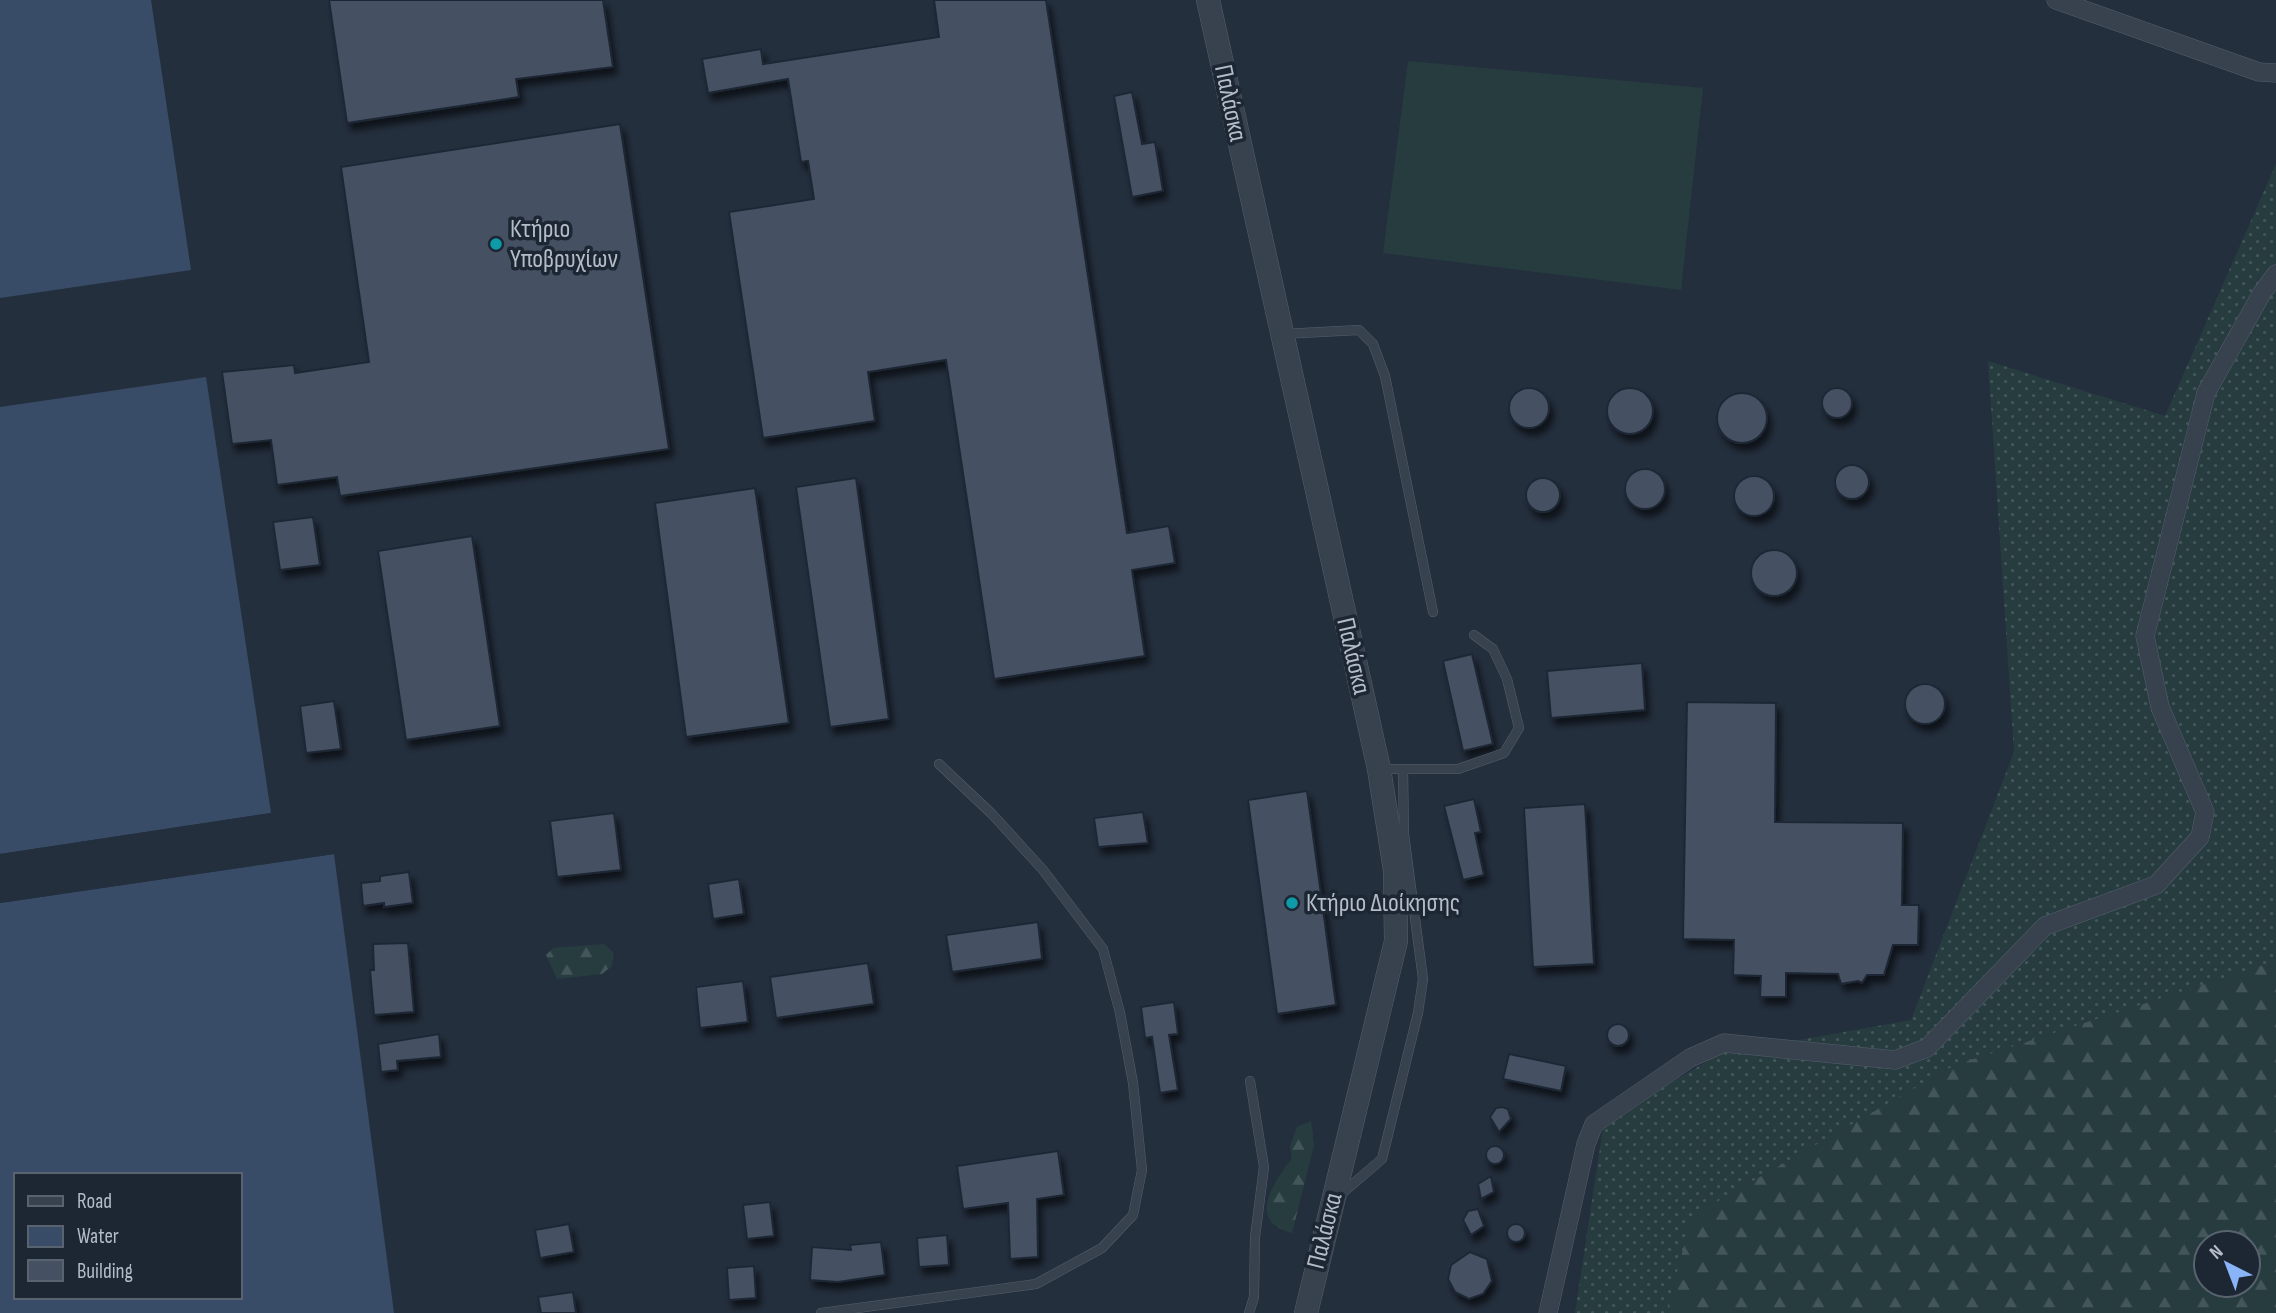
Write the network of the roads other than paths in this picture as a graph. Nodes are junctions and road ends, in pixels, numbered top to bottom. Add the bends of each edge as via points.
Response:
1 (1208, 0) edge
2 (2056, 0) edge
3 (2276, 73) edge
4 (2276, 274) edge
5 (1280, 334) junction
6 (1433, 612) dead end
7 (1474, 635) dead end
8 (939, 764) dead end
9 (1379, 769) junction
10 (1403, 769) junction
11 (1250, 1080) dead end
12 (1333, 1200) junction
13 (821, 1313) edge
14 (1249, 1313) edge
15 (1306, 1313) edge
16 (1548, 1313) edge

1 - 5 street, Παλάσκα
2 - 3 street via 2259,72
4 - 16 street via 2206,393 2145,636 2161,707 2206,812 2200,837 2156,885 2045,926 1927,1048 1895,1060 1724,1043 1690,1058 1594,1124
5 - 6 lane via 1359,330 1373,344 1385,376
5 - 9 street, Παλάσκα
7 - 10 lane via 1493,649 1507,679 1519,728 1504,753 1458,769
8 - 13 lane via 1043,870 1103,949 1133,1083 1142,1170 1133,1215 1102,1248 1036,1284
9 - 10 lane
9 - 12 street, Παλάσκα via 1395,870 1396,941
10 - 12 lane via 1404,834 1423,979 1419,1013 1382,1159
11 - 14 lane via 1264,1167
12 - 15 street, Παλάσκα

